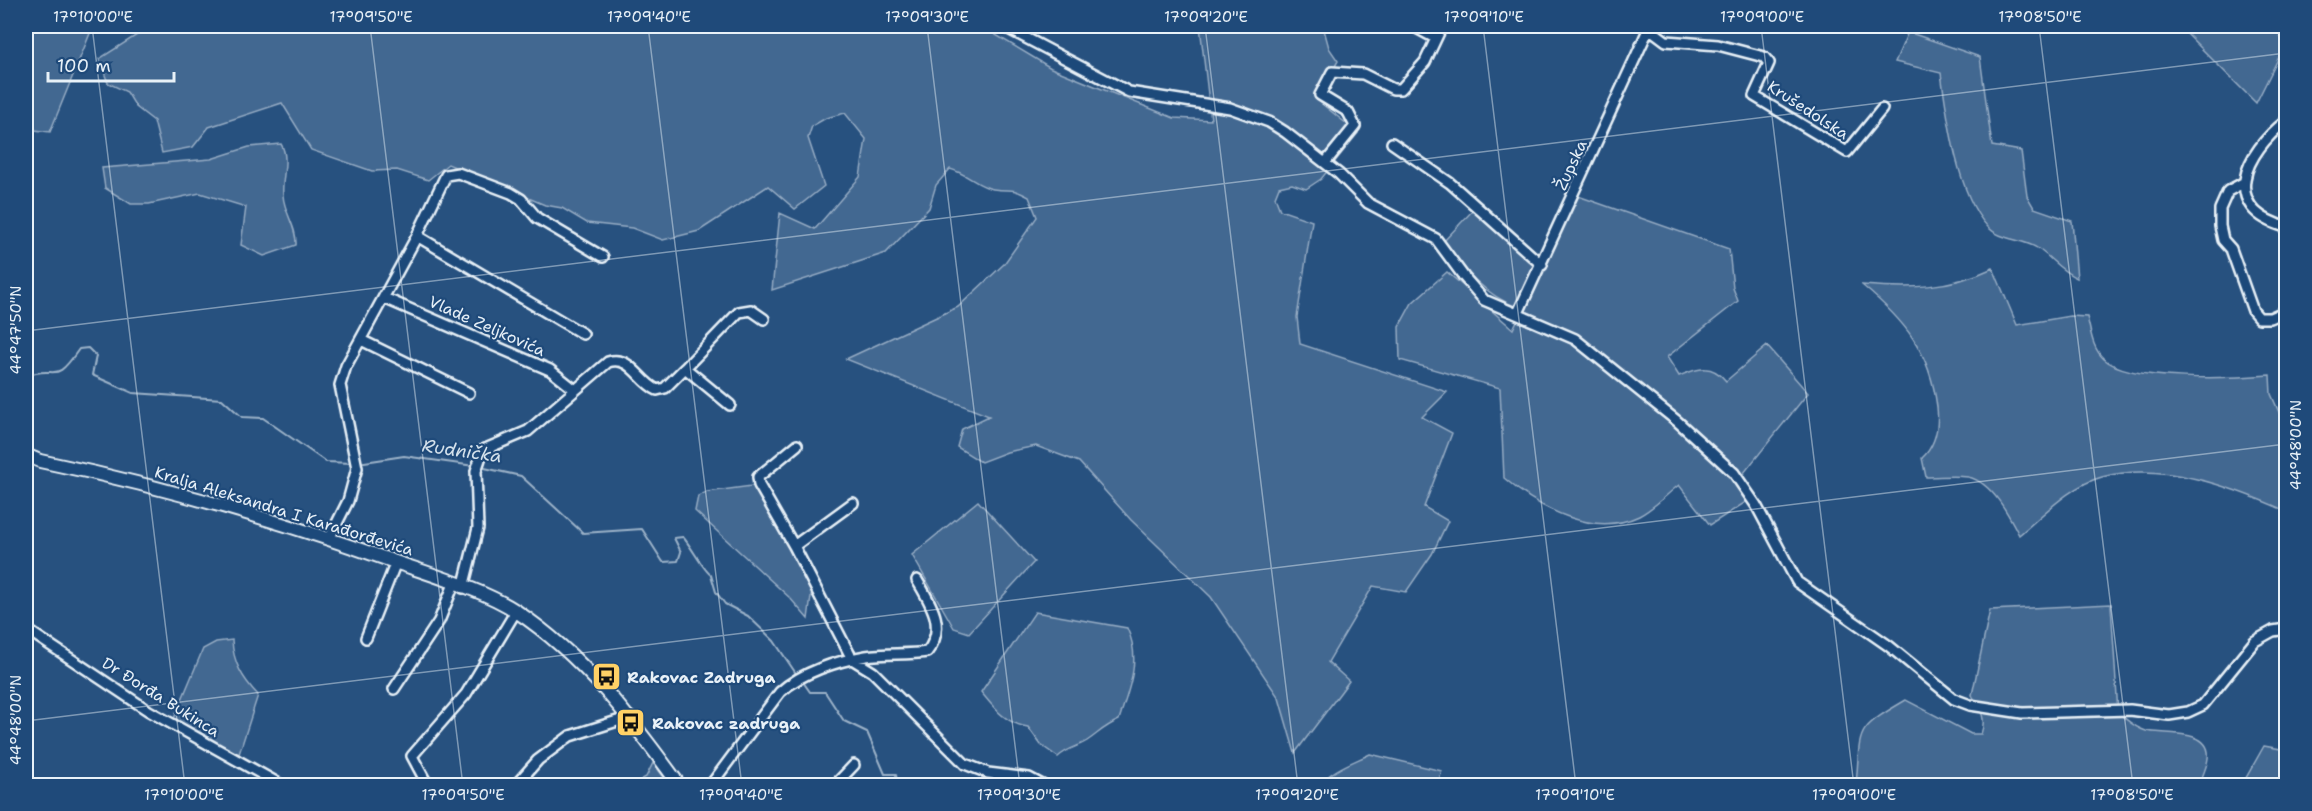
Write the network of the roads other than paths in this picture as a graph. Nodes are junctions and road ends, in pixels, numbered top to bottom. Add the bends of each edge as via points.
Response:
1 (1003, 26) edge
2 (1413, 26) edge
3 (1442, 26) edge
4 (1647, 27) edge
5 (1435, 39) junction
6 (1882, 109) dead end
7 (2286, 121) edge
8 (1392, 142) dead end
9 (1325, 163) junction
10 (2243, 183) junction
11 (2286, 227) edge
12 (417, 236) junction
13 (603, 257) dead end
14 (1542, 265) junction
15 (384, 298) junction
16 (2286, 311) edge
17 (1518, 313) junction
18 (764, 319) dead end
19 (583, 334) dead end
20 (361, 340) junction
21 (686, 368) junction
22 (574, 389) junction
23 (469, 393) dead end
24 (730, 405) dead end
25 (797, 445) dead end
26 (26, 455) edge
27 (853, 503) dead end
28 (329, 539) junction
29 (794, 546) junction
30 (396, 562) junction
31 (917, 580) dead end
32 (458, 586) junction
33 (516, 611) junction
34 (26, 629) edge
35 (2286, 629) edge
36 (366, 638) dead end
37 (852, 659) junction
38 (394, 689) dead end
39 (630, 717) junction
40 (854, 765) dead end
41 (284, 786) edge
42 (428, 786) edge
43 (515, 786) edge
44 (680, 786) edge
45 (710, 786) edge
46 (834, 786) edge
47 (1044, 786) edge

1 - 9 street via 1129,92 1230,108 1269,122
2 - 5 street
3 - 5 street
4 - 6 street, Krušedolska via 1666,41 1718,45 1764,57 1769,63 1755,96 1847,152
4 - 14 street, Župska
5 - 9 street via 1425,62 1401,89 1363,74 1332,72 1320,95 1348,112 1355,126
7 - 10 street via 2266,137 2244,174
8 - 14 street via 1450,183
9 - 17 street via 1368,202 1436,239 1484,300
10 - 11 street via 2250,204 2270,222
10 - 16 street via 2228,191 2220,209 2223,240 2231,249 2259,318
12 - 13 street via 446,175 458,173 511,193 537,218
12 - 15 street
12 - 19 street
14 - 17 street, Župska
15 - 20 street
15 - 22 street, Vlade Zeljkovića via 549,370
17 - 35 street via 1575,339 1677,421 1734,473 1756,505 1797,582 1889,646 1954,699 2022,713 2188,712 2203,705 2254,641
18 - 21 street via 751,309 739,312
20 - 23 street
20 - 28 street via 340,385 357,464 348,501
21 - 22 street via 665,388 657,390 618,359 608,362
21 - 24 street
22 - 32 street via 528,431 483,450 476,471 478,528
25 - 29 street via 758,477
26 - 28 street, Kralja Aleksandra I Karađorđevića via 204,500
27 - 29 street
28 - 30 street, Kralja Aleksandra I Karađorđevića
29 - 37 street
30 - 32 street, Kralja Aleksandra I Karađorđevića
30 - 36 street
31 - 37 street via 934,609 936,641 927,651
32 - 33 street, Kralja Aleksandra I Karađorđevića
32 - 38 street
33 - 39 street, Kralja Aleksandra I Karađorđevića via 591,674
33 - 42 street via 466,694 412,756
34 - 41 street, Dr Đorđa Bukinca via 148,711
37 - 45 street via 802,674 792,681
37 - 47 street via 873,672 965,764 997,775 1029,778
39 - 43 street via 570,736 538,760
39 - 44 street, Kralja Aleksandra I Karađorđevića
40 - 46 street

